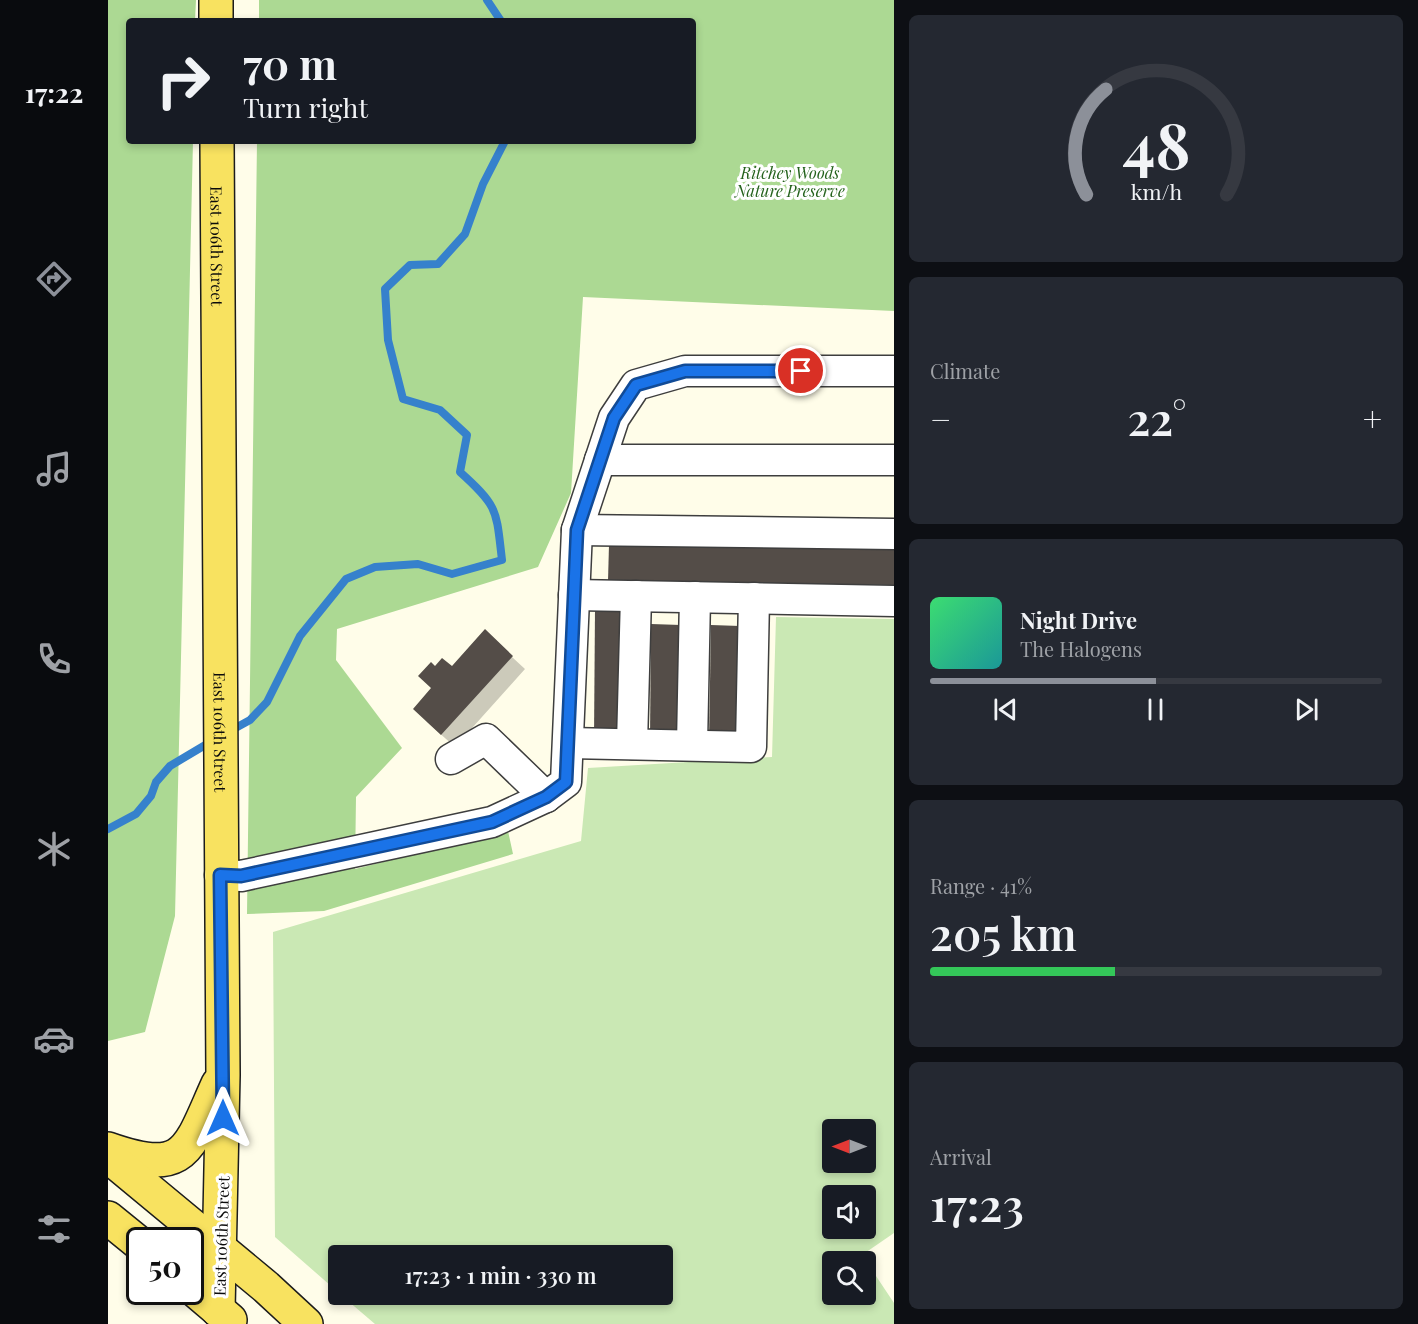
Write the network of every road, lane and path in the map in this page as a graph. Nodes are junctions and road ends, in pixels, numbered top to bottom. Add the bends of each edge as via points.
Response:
1 (216, 0) edge
2 (216, 18) edge
3 (217, 144) edge
4 (894, 371) edge
5 (600, 460) junction
6 (894, 460) edge
7 (577, 530) junction
8 (894, 534) edge
9 (574, 595) junction
10 (636, 596) junction
11 (695, 597) junction
12 (754, 598) junction
13 (894, 601) edge
14 (568, 742) junction
15 (632, 744) junction
16 (692, 745) junction
17 (451, 759) dead end
18 (546, 797) junction
19 (220, 875) junction
20 (223, 1075) junction
21 (108, 1149) edge
22 (108, 1156) edge
23 (108, 1218) edge
24 (126, 1233) edge
25 (220, 1251) junction
26 (204, 1300) edge
27 (224, 1319) edge
28 (306, 1324) edge

1 - 2 main road
3 - 19 main road, East 106th Street
4 - 5 lane via 685,371 636,385 614,418
5 - 6 lane
5 - 7 lane
7 - 8 lane
7 - 9 lane
9 - 10 lane
9 - 14 lane
10 - 11 lane
10 - 15 lane
11 - 12 lane
11 - 16 lane
12 - 13 lane
12 - 16 lane via 751,747
14 - 15 lane
14 - 18 lane via 566,782
15 - 16 lane
17 - 18 lane via 486,739
18 - 19 lane via 492,822 241,876
19 - 20 main road, East 106th Street
20 - 21 main road via 192,1140 168,1160 159,1162
20 - 25 main road, East 106th Street
22 - 25 main road
23 - 24 main road
25 - 27 main road, East 106th Street
25 - 28 main road
26 - 27 main road

